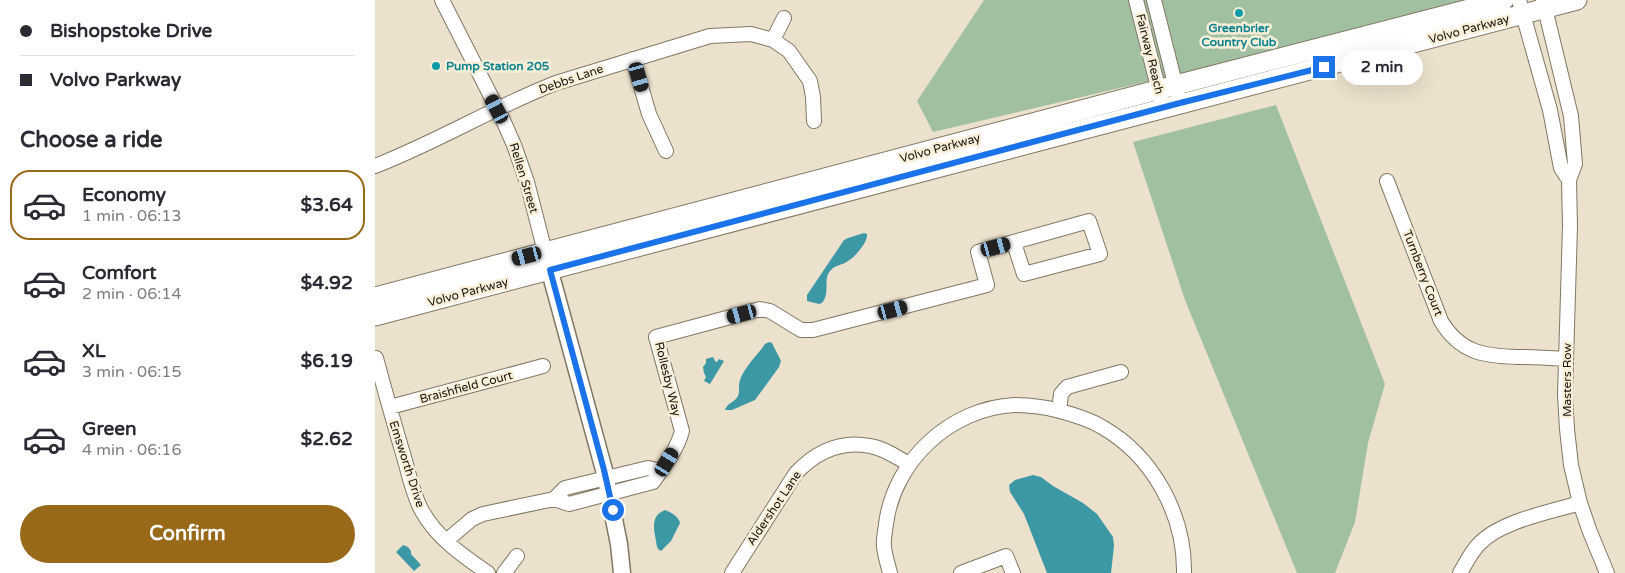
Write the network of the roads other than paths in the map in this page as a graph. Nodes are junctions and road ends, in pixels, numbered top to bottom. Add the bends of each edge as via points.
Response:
1 (442, 0) edge
2 (1136, 0) edge
3 (1154, 0) edge
4 (1504, 0) edge
5 (1577, 0) edge
6 (1543, 4) edge
7 (1522, 7) edge
8 (784, 18) dead end
9 (773, 40) junction
10 (633, 59) junction
11 (1169, 96) junction
12 (497, 109) junction
13 (814, 120) dead end
14 (666, 151) dead end
15 (375, 166) edge
16 (1569, 180) junction
17 (1387, 181) dead end
18 (1013, 242) junction
19 (545, 252) junction
20 (550, 270) junction
21 (375, 297) edge
22 (375, 316) edge
23 (376, 358) edge
24 (1566, 358) junction
25 (543, 366) dead end
26 (1121, 372) dead end
27 (390, 407) junction
28 (1059, 411) junction
29 (909, 464) junction
30 (607, 486) junction
31 (1580, 503) junction
32 (446, 541) junction
33 (517, 556) dead end
34 (488, 573) edge
35 (504, 573) edge
36 (622, 573) edge
37 (731, 573) edge
38 (890, 573) edge
39 (961, 573) edge
40 (1013, 573) edge
41 (1183, 573) edge
42 (1460, 573) edge
43 (1607, 573) edge

1 - 12 street, Rellen Street
2 - 11 street, Fairway Reach
3 - 11 street, Fairway Reach
4 - 11 main road, Volvo Parkway
5 - 6 main road, Volvo Parkway
6 - 7 main road, Volvo Parkway
6 - 16 street, Masters Row via 1571,116 1575,164
7 - 11 main road, Volvo Parkway
7 - 16 street, Masters Row via 1550,110 1561,168
8 - 9 street
9 - 10 street, Debbs Lane via 751,34 710,36
9 - 13 street, Debbs Lane via 789,51 809,81
10 - 12 street, Debbs Lane via 556,83
10 - 14 street via 649,114
11 - 19 main road, Volvo Parkway
11 - 20 main road, Volvo Parkway
12 - 15 street, Debbs Lane
12 - 19 street, Rellen Street via 522,165
16 - 24 street, Masters Row
17 - 24 street, Turnberry Court via 1441,321 1454,338 1470,350 1490,356
18 - 18 street, Rollesby Way via 1089,221 1100,254 1024,274
18 - 30 street, Rollesby Way via 978,252 987,284 968,290 813,330 801,330 770,311 760,309 656,338 682,431 679,443 653,482
19 - 20 street
19 - 21 main road, Volvo Parkway
20 - 22 main road, Volvo Parkway
20 - 30 street
23 - 27 street, Emsworth Drive
24 - 31 street, Masters Row via 1567,429
25 - 27 street, Braishfield Court
26 - 28 street via 1067,388 1061,394
27 - 32 street, Emsworth Drive via 421,510
28 - 29 street via 1047,407 1015,406 978,413 933,438
28 - 41 street via 1084,418 1117,436 1157,479 1176,522
29 - 37 street, Aldershot Lane via 883,450 859,444 842,446 808,460 796,473
29 - 38 street via 895,490 887,516 884,547
30 - 32 street, Rollesby Way via 569,504 554,498 483,514
30 - 36 street via 621,551
31 - 42 street via 1495,531 1480,542
31 - 43 street, Masters Row
32 - 34 street, Emsworth Drive
33 - 35 street
39 - 40 street via 1006,556

